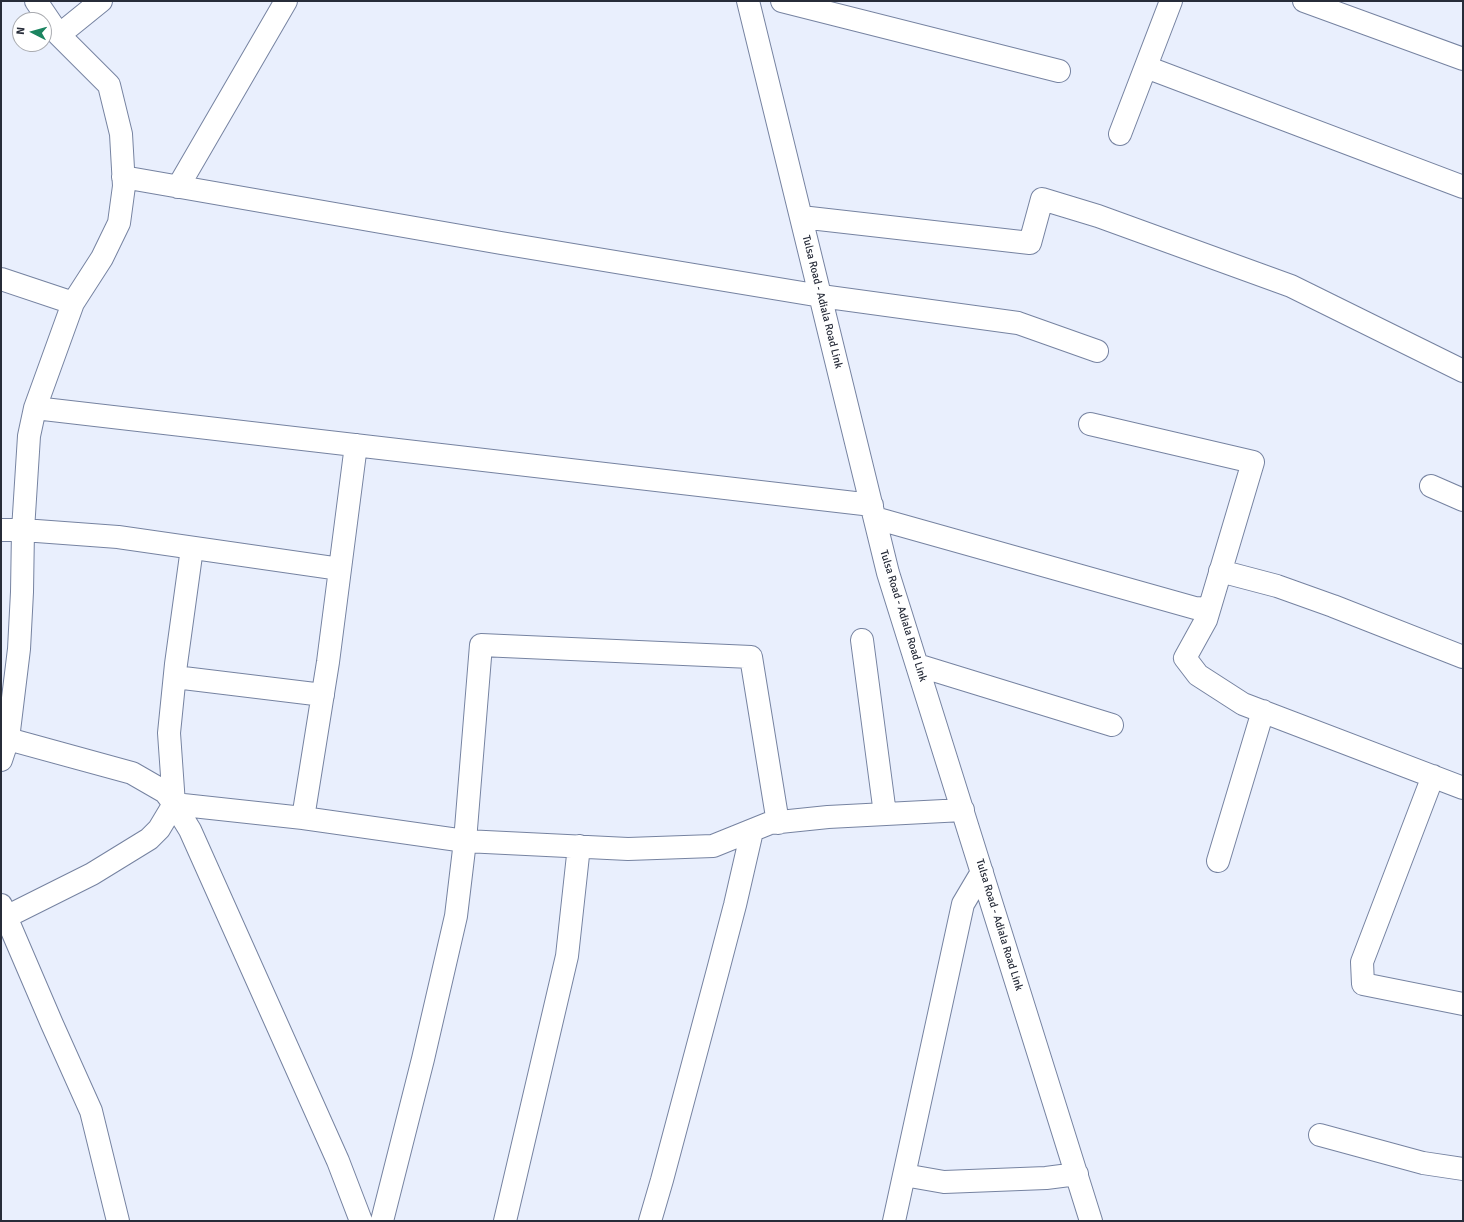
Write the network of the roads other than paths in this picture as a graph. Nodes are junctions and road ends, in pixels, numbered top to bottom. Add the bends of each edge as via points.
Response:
1 (36, 1) edge
2 (101, 1) edge
3 (286, 1) edge
4 (748, 1) edge
5 (782, 1) edge
6 (1171, 1) edge
7 (1304, 1) edge
8 (59, 34) junction
9 (1463, 59) edge
10 (1146, 67) junction
11 (1059, 72) dead end
12 (1120, 134) dead end
13 (123, 177) junction
14 (178, 187) junction
15 (1463, 187) edge
16 (801, 217) junction
17 (1, 279) edge
18 (820, 296) junction
19 (73, 303) junction
20 (1097, 351) dead end
21 (1463, 371) edge
22 (35, 408) junction
23 (1090, 424) dead end
24 (356, 445) junction
25 (1431, 486) dead end
26 (1463, 500) edge
27 (873, 512) junction
28 (1, 530) edge
29 (23, 530) junction
30 (192, 548) junction
31 (340, 569) junction
32 (1220, 571) junction
33 (1209, 609) junction
34 (862, 640) dead end
35 (1463, 657) edge
36 (917, 665) junction
37 (175, 677) junction
38 (323, 695) junction
39 (1263, 711) junction
40 (1112, 725) dead end
41 (5, 738) edge
42 (1, 760) edge
43 (1433, 776) junction
44 (1463, 788) edge
45 (174, 804) junction
46 (963, 810) junction
47 (885, 814) junction
48 (303, 818) junction
49 (778, 823) junction
50 (752, 831) junction
51 (465, 841) junction
52 (579, 846) junction
53 (1218, 861) dead end
54 (982, 872) junction
55 (4, 911) edge
56 (1463, 1004) edge
57 (1320, 1135) dead end
58 (1463, 1169) edge
59 (1077, 1174) junction
60 (904, 1175) junction
61 (118, 1221) edge
62 (361, 1221) edge
63 (382, 1221) edge
64 (505, 1221) edge
65 (650, 1221) edge
66 (894, 1221) edge
67 (1091, 1221) edge

1 - 8 street
2 - 8 street
3 - 14 street
4 - 16 street, Tulsa Road - Adiala Road Link
5 - 11 street
6 - 10 street
7 - 9 street
8 - 13 street via 109,85 120,134
10 - 12 street
10 - 15 street
13 - 14 street
13 - 19 street via 119,223 102,258
14 - 18 street
16 - 18 street, Tulsa Road - Adiala Road Link
16 - 21 street via 1030,243 1042,199 1098,216 1291,286
17 - 19 street
18 - 20 street via 1018,323
18 - 27 street, Tulsa Road - Adiala Road Link
19 - 22 street
22 - 24 street
22 - 29 street via 29,436
23 - 32 street via 1253,462
24 - 27 street
24 - 31 street
25 - 26 street
27 - 33 street via 1195,608
27 - 36 street, Tulsa Road - Adiala Road Link via 888,573
28 - 29 street
29 - 30 street via 118,537
29 - 41 street via 19,649
30 - 31 street
30 - 37 street
31 - 38 street
32 - 33 street
32 - 35 street via 1277,586
33 - 39 street via 1206,620 1185,658 1198,675 1243,704
34 - 47 street
36 - 40 street
36 - 46 street, Tulsa Road - Adiala Road Link
37 - 38 street
37 - 45 street via 169,733
38 - 48 street
39 - 43 street
39 - 53 street
41 - 42 street
41 - 45 street via 132,773 165,792
43 - 44 street
43 - 56 street via 1362,962 1364,984
45 - 48 street
45 - 55 street via 159,829 149,839 92,874
45 - 62 street via 190,830 338,1161
46 - 47 street
46 - 54 street, Tulsa Road - Adiala Road Link
47 - 49 street
48 - 51 street
49 - 50 street via 770,823
49 - 51 street via 751,657 481,645
50 - 52 street via 713,846 628,849
50 - 65 street via 726,941
51 - 52 street
51 - 63 street via 456,916
52 - 64 street via 567,956
54 - 59 street, Tulsa Road - Adiala Road Link
54 - 60 street via 963,904
55 - 61 street via 91,1111
57 - 58 street via 1423,1163
59 - 60 street via 1046,1178 944,1182
59 - 67 street, Tulsa Road - Adiala Road Link
60 - 66 street

